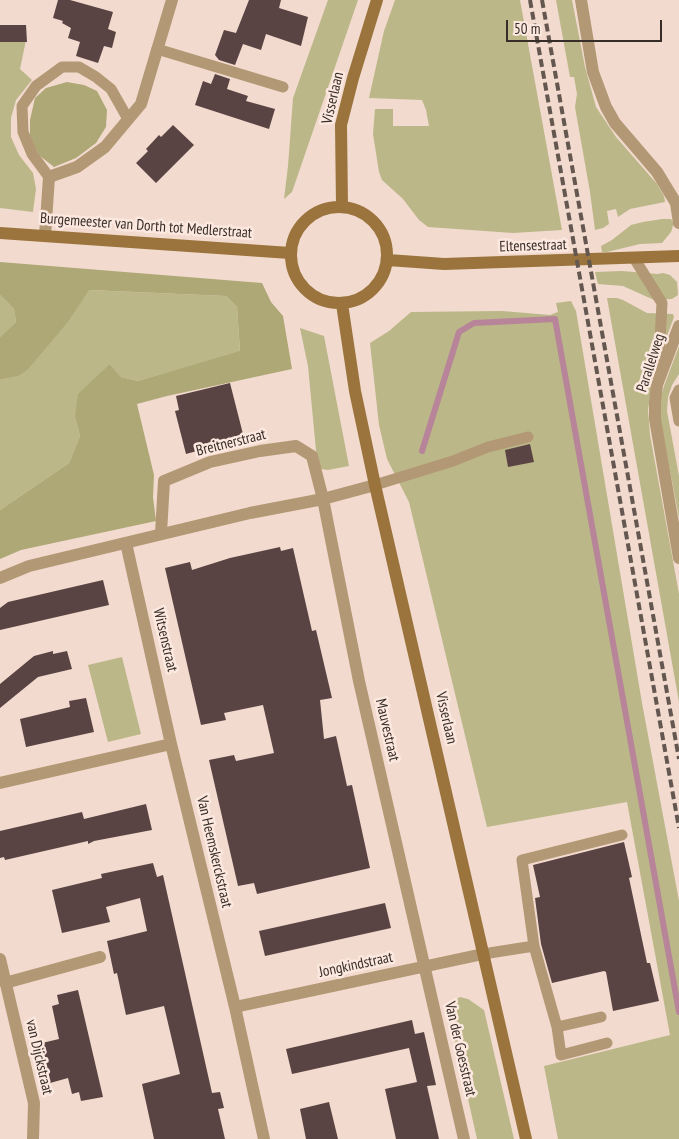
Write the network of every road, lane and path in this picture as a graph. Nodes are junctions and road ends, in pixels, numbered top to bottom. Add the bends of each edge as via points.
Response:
1 (172, 0) edge
2 (377, 0) edge
3 (581, 0) edge
4 (157, 49) junction
5 (283, 87) dead end
6 (128, 119) junction
7 (49, 177) junction
8 (342, 206) junction
9 (679, 224) edge
10 (0, 233) edge
11 (44, 236) junction
12 (290, 253) junction
13 (679, 256) edge
14 (634, 258) junction
15 (388, 260) junction
16 (342, 304) junction
17 (679, 326) edge
18 (657, 385) junction
19 (679, 390) edge
20 (679, 421) edge
21 (528, 437) dead end
22 (375, 485) junction
23 (324, 499) junction
24 (161, 534) junction
25 (126, 543) junction
26 (679, 558) edge
27 (0, 578) edge
28 (172, 744) junction
29 (0, 783) edge
30 (622, 835) dead end
31 (534, 946) junction
32 (483, 954) junction
33 (100, 957) dead end
34 (0, 959) edge
35 (425, 967) junction
36 (5, 983) junction
37 (235, 1007) junction
38 (601, 1017) dead end
39 (557, 1027) junction
40 (607, 1043) dead end
41 (33, 1139) edge
42 (264, 1139) edge
43 (464, 1139) edge
44 (526, 1139) edge

1 - 4 street
2 - 8 street, Visserlaan via 341,125
3 - 9 street via 593,72 606,107 615,123 657,172 676,203
4 - 5 lane
4 - 6 street via 141,104
6 - 7 street via 105,147 77,167
6 - 7 lane via 111,89 80,67 62,67 36,86 22,106 23,132 32,154
7 - 11 street
8 - 12 street via 323,209 306,219 295,234
8 - 15 street via 361,212 376,224 386,240
10 - 11 street, Burgemeester van Dorth tot Medlerstraat
11 - 12 street, Burgemeester van Dorth tot Medlerstraat
12 - 16 street via 292,272 302,288 317,299
13 - 14 street, Eltensestraat
14 - 15 street, Eltensestraat via 444,264
14 - 18 lane via 662,303
15 - 16 street via 383,278 371,293
16 - 22 street, Visserlaan via 355,391
17 - 18 street, Parallelweg
18 - 26 street, Parallelweg via 655,419
19 - 20 lane via 675,398
21 - 22 lane
22 - 23 street
22 - 32 street, Visserlaan
23 - 24 street
23 - 24 street, Breitnerstraat via 312,456 296,446 260,451 210,462 164,481
23 - 35 street, Mauvestraat via 359,681
24 - 25 street
25 - 27 street via 29,566
25 - 28 street, Witsenstraat
28 - 29 street
28 - 37 street, Van Heemskerckstraat
30 - 31 lane via 522,860
31 - 32 lane
31 - 39 lane
32 - 35 street, Jongkindstraat
32 - 44 street, Visserlaan
33 - 36 street
34 - 36 street, van Dijckstraat
35 - 37 street, Jongkindstraat
35 - 43 street, Van der Goesstraat
36 - 41 street, van Dijckstraat via 34,1103
37 - 42 street, Van Heemskerckstraat
38 - 39 lane
39 - 40 lane via 561,1055

